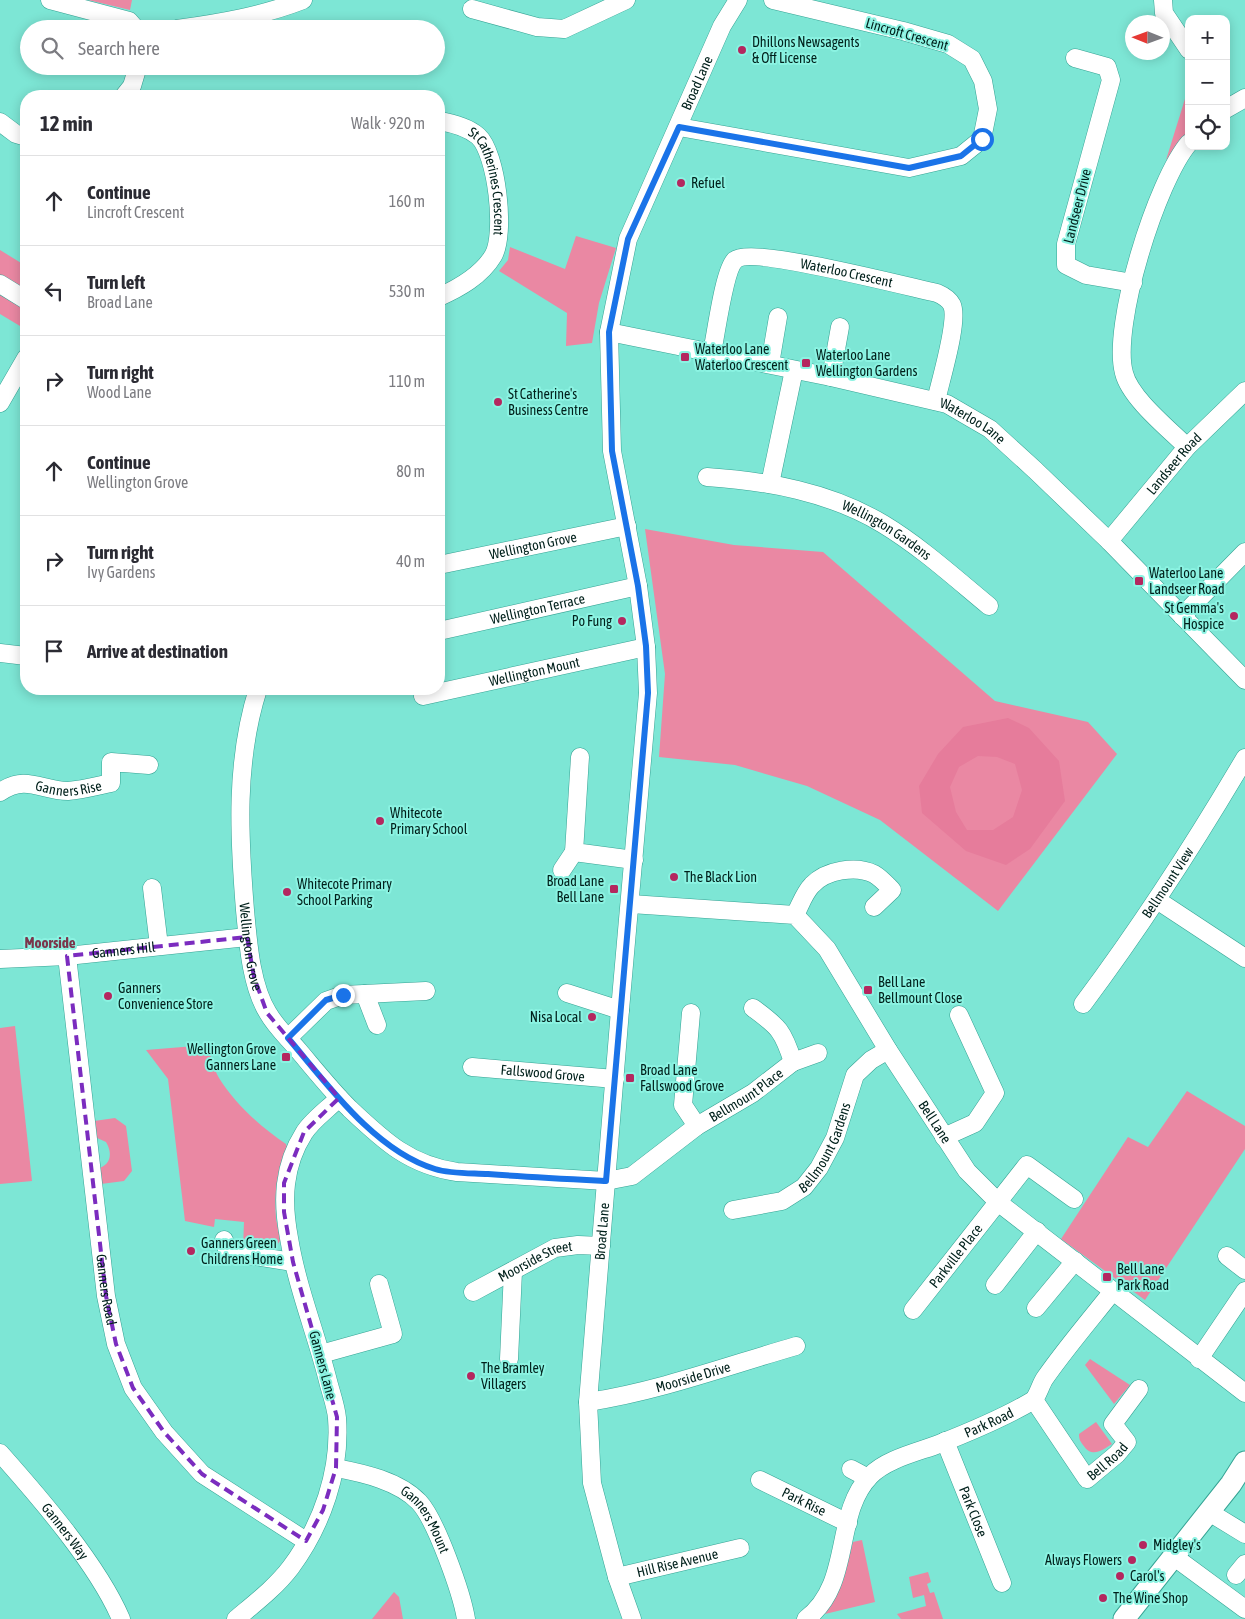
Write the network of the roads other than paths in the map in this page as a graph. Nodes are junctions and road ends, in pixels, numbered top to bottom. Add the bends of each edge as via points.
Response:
1 (50, 0) edge
2 (303, 0) edge
3 (626, 0) edge
4 (738, 0) edge
5 (772, 0) edge
6 (1163, 0) edge
7 (472, 9) dead end
8 (125, 20) edge
9 (236, 20) edge
10 (1185, 44) edge
11 (1075, 58) dead end
12 (135, 75) edge
13 (129, 90) edge
14 (1245, 98) edge
15 (1230, 106) edge
16 (0, 122) edge
17 (445, 123) edge
18 (679, 127) junction
19 (20, 135) edge
20 (1185, 149) edge
21 (1133, 283) junction
22 (0, 284) edge
23 (445, 294) edge
24 (20, 296) edge
25 (778, 317) dead end
26 (840, 327) dead end
27 (609, 332) junction
28 (712, 352) junction
29 (770, 364) junction
30 (20, 368) edge
31 (794, 370) junction
32 (831, 376) junction
33 (1245, 391) edge
34 (936, 401) junction
35 (0, 403) edge
36 (1188, 447) junction
37 (707, 477) dead end
38 (770, 484) junction
39 (627, 526) junction
40 (1109, 541) junction
41 (1245, 552) edge
42 (445, 564) edge
43 (638, 586) junction
44 (989, 606) dead end
45 (1182, 616) junction
46 (445, 630) edge
47 (646, 646) junction
48 (0, 653) edge
49 (20, 655) edge
50 (1245, 680) edge
51 (445, 691) edge
52 (256, 695) edge
53 (427, 695) edge
54 (423, 696) dead end
55 (580, 757) dead end
56 (1245, 758) edge
57 (149, 765) dead end
58 (0, 792) edge
59 (574, 852) junction
60 (634, 860) junction
61 (562, 870) dead end
62 (152, 888) dead end
63 (1157, 900) junction
64 (631, 904) junction
65 (874, 907) dead end
66 (794, 916) junction
67 (247, 937) junction
68 (159, 946) junction
69 (67, 956) junction
70 (1245, 958) edge
71 (0, 959) edge
72 (426, 991) dead end
73 (567, 993) dead end
74 (365, 994) junction
75 (1082, 1004) dead end
76 (753, 1008) dead end
77 (620, 1010) junction
78 (691, 1013) dead end
79 (959, 1014) dead end
80 (377, 1025) dead end
81 (288, 1038) junction
82 (888, 1050) junction
83 (818, 1053) dead end
84 (793, 1062) junction
85 (472, 1067) dead end
86 (615, 1079) junction
87 (339, 1098) junction
88 (697, 1126) junction
89 (944, 1136) junction
90 (398, 1151) joint
91 (606, 1181) junction
92 (1074, 1199) dead end
93 (999, 1203) junction
94 (733, 1210) dead end
95 (1037, 1231) junction
96 (224, 1240) dead end
97 (601, 1246) junction
98 (1227, 1256) dead end
99 (1075, 1261) junction
100 (292, 1262) junction
101 (1245, 1270) edge
102 (512, 1271) junction
103 (379, 1284) dead end
104 (995, 1285) dead end
105 (1113, 1291) junction
106 (1245, 1291) edge
107 (474, 1292) dead end
108 (1036, 1308) dead end
109 (914, 1310) dead end
110 (796, 1346) dead end
111 (321, 1354) junction
112 (509, 1359) dead end
113 (1199, 1359) junction
114 (1139, 1390) dead end
115 (1245, 1393) edge
116 (1034, 1400) junction
117 (588, 1402) junction
118 (945, 1441) junction
119 (0, 1453) edge
120 (1245, 1462) edge
121 (336, 1468) junction
122 (851, 1469) dead end
123 (868, 1478) junction
124 (760, 1480) dead end
125 (1209, 1512) junction
126 (848, 1523) junction
127 (1245, 1534) edge
128 (306, 1541) junction
129 (740, 1548) dead end
130 (1173, 1556) junction
131 (617, 1577) junction
132 (1002, 1583) dead end
133 (1245, 1609) edge
134 (1129, 1617) edge
135 (121, 1619) edge
136 (236, 1619) edge
137 (466, 1619) edge
138 (632, 1619) edge
139 (806, 1619) edge

1 - 8 street
2 - 9 street
3 - 7 street via 564,29 537,27
4 - 18 street, Broad Lane via 722,26
5 - 18 street, Lincroft Crescent via 948,44 972,59 983,80 988,109 982,139 961,156 909,168
6 - 10 street via 1164,14
11 - 21 street, Landseer Drive via 1107,68 1111,80 1066,244 1066,265 1086,274
12 - 13 street
14 - 15 street
16 - 19 street
17 - 23 street, St Catherines Crescent via 461,126 478,136 488,152 494,172 501,233 494,256 474,278
18 - 27 street, Broad Lane via 628,239
20 - 21 street via 1167,179 1151,218
21 - 36 street via 1121,353 1124,374 1130,388
22 - 24 street
25 - 29 street
26 - 32 street
27 - 28 street, Waterloo Lane
27 - 39 street, Broad Lane via 612,451
28 - 29 street, Waterloo Lane
28 - 34 street, Waterloo Crescent via 728,273 735,260 759,256 834,270 937,293 950,300 953,325
29 - 31 street, Waterloo Lane
30 - 35 street
31 - 32 street, Waterloo Lane
31 - 38 street
32 - 34 street, Waterloo Lane
33 - 36 street, Landseer Road
34 - 40 street, Waterloo Lane via 990,429
36 - 40 street, Landseer Road
37 - 38 street, Wellington Gardens
38 - 44 street, Wellington Gardens via 834,500 883,524
39 - 42 street, Wellington Grove
39 - 43 street, Broad Lane
40 - 45 street, Waterloo Lane
41 - 45 street
43 - 46 street, Wellington Terrace
43 - 47 street, Broad Lane
45 - 50 street, Waterloo Lane
47 - 51 street, Wellington Mount
47 - 60 street, Broad Lane via 648,693
48 - 49 street
52 - 67 street, Wellington Grove via 247,732 239,826
53 - 54 street, Wellington Mount
55 - 59 street
56 - 63 street, Bellmount View
57 - 58 street, Ganners Rise via 111,762 111,784 66,791 25,783
59 - 60 street
59 - 61 street
60 - 64 street, Broad Lane
62 - 68 street
63 - 70 street
63 - 75 street, Bellmount View
64 - 66 street
64 - 77 street, Broad Lane
65 - 66 street via 892,890 876,875 864,870 847,870 832,873 812,884
66 - 82 street, Bell Lane via 827,950
67 - 68 street, Ganners Hill
67 - 81 street, Wellington Grove via 254,977 267,1013
68 - 69 street, Ganners Hill
69 - 71 street, Ganners Hill
69 - 128 street, Ganners Road via 106,1296 116,1344 133,1388 164,1432 202,1474
72 - 74 street
73 - 77 street
74 - 80 street
74 - 81 street via 326,1000
76 - 84 street, Bellmount Place via 775,1024 785,1038
77 - 86 street, Broad Lane
78 - 88 street, Bellmount Place via 683,1105
79 - 89 street via 995,1093 975,1123
81 - 87 street, Wellington Grove
82 - 89 street, Bell Lane
82 - 94 street, Bellmount Gardens via 866,1064 856,1075 835,1138 819,1168 804,1187 782,1201
83 - 84 street, Bellmount Place
84 - 88 street, Bellmount Place via 752,1093
85 - 86 street, Fallswood Grove
86 - 91 street, Broad Lane
87 - 90 street, Wellington Grove
87 - 100 street, Ganners Lane via 304,1132 284,1183 284,1212
88 - 91 street, Bellmount Place via 632,1176
89 - 93 street, Bell Lane via 968,1171
90 - 91 street, Bellmount Place via 412,1160 443,1170
91 - 97 street, Broad Lane
92 - 93 street, Parkville Place via 1028,1165
93 - 95 street, Bell Lane
93 - 109 street, Parkville Place
95 - 99 street, Bell Lane
95 - 104 street
96 - 100 street via 228,1252
97 - 102 street, Moorside Street via 555,1248
97 - 117 street, Broad Lane
98 - 101 street
99 - 105 street, Bell Lane
99 - 108 street
100 - 111 street, Ganners Lane
102 - 107 street, Moorside Street
102 - 112 street
103 - 111 street via 393,1334
105 - 113 street, Bell Lane
105 - 116 street via 1044,1380
106 - 113 street
110 - 117 street, Moorside Drive via 671,1384
111 - 121 street, Ganners Lane via 337,1417
113 - 115 street, Bell Lane
114 - 116 street, Bell Road via 1114,1424 1127,1442 1087,1479
116 - 118 street, Park Road
117 - 131 street, Broad Lane via 592,1484
118 - 123 street, Park Road via 890,1463
118 - 132 street, Park Close
119 - 135 street, Ganners Way via 91,1567
120 - 125 main road
121 - 128 street, Ganners Lane via 323,1510
121 - 137 street, Ganners Mount via 362,1472 392,1483 420,1502 444,1548
122 - 123 street
123 - 126 street, Park Road via 858,1494
124 - 126 street, Park Rise
125 - 127 street
125 - 130 main road
126 - 139 street, Park Road via 832,1588
128 - 136 street, Ganners Lane via 291,1567 271,1590
129 - 131 street, Hill Rise Avenue
130 - 133 street
130 - 134 main road
131 - 138 street, Broad Lane

